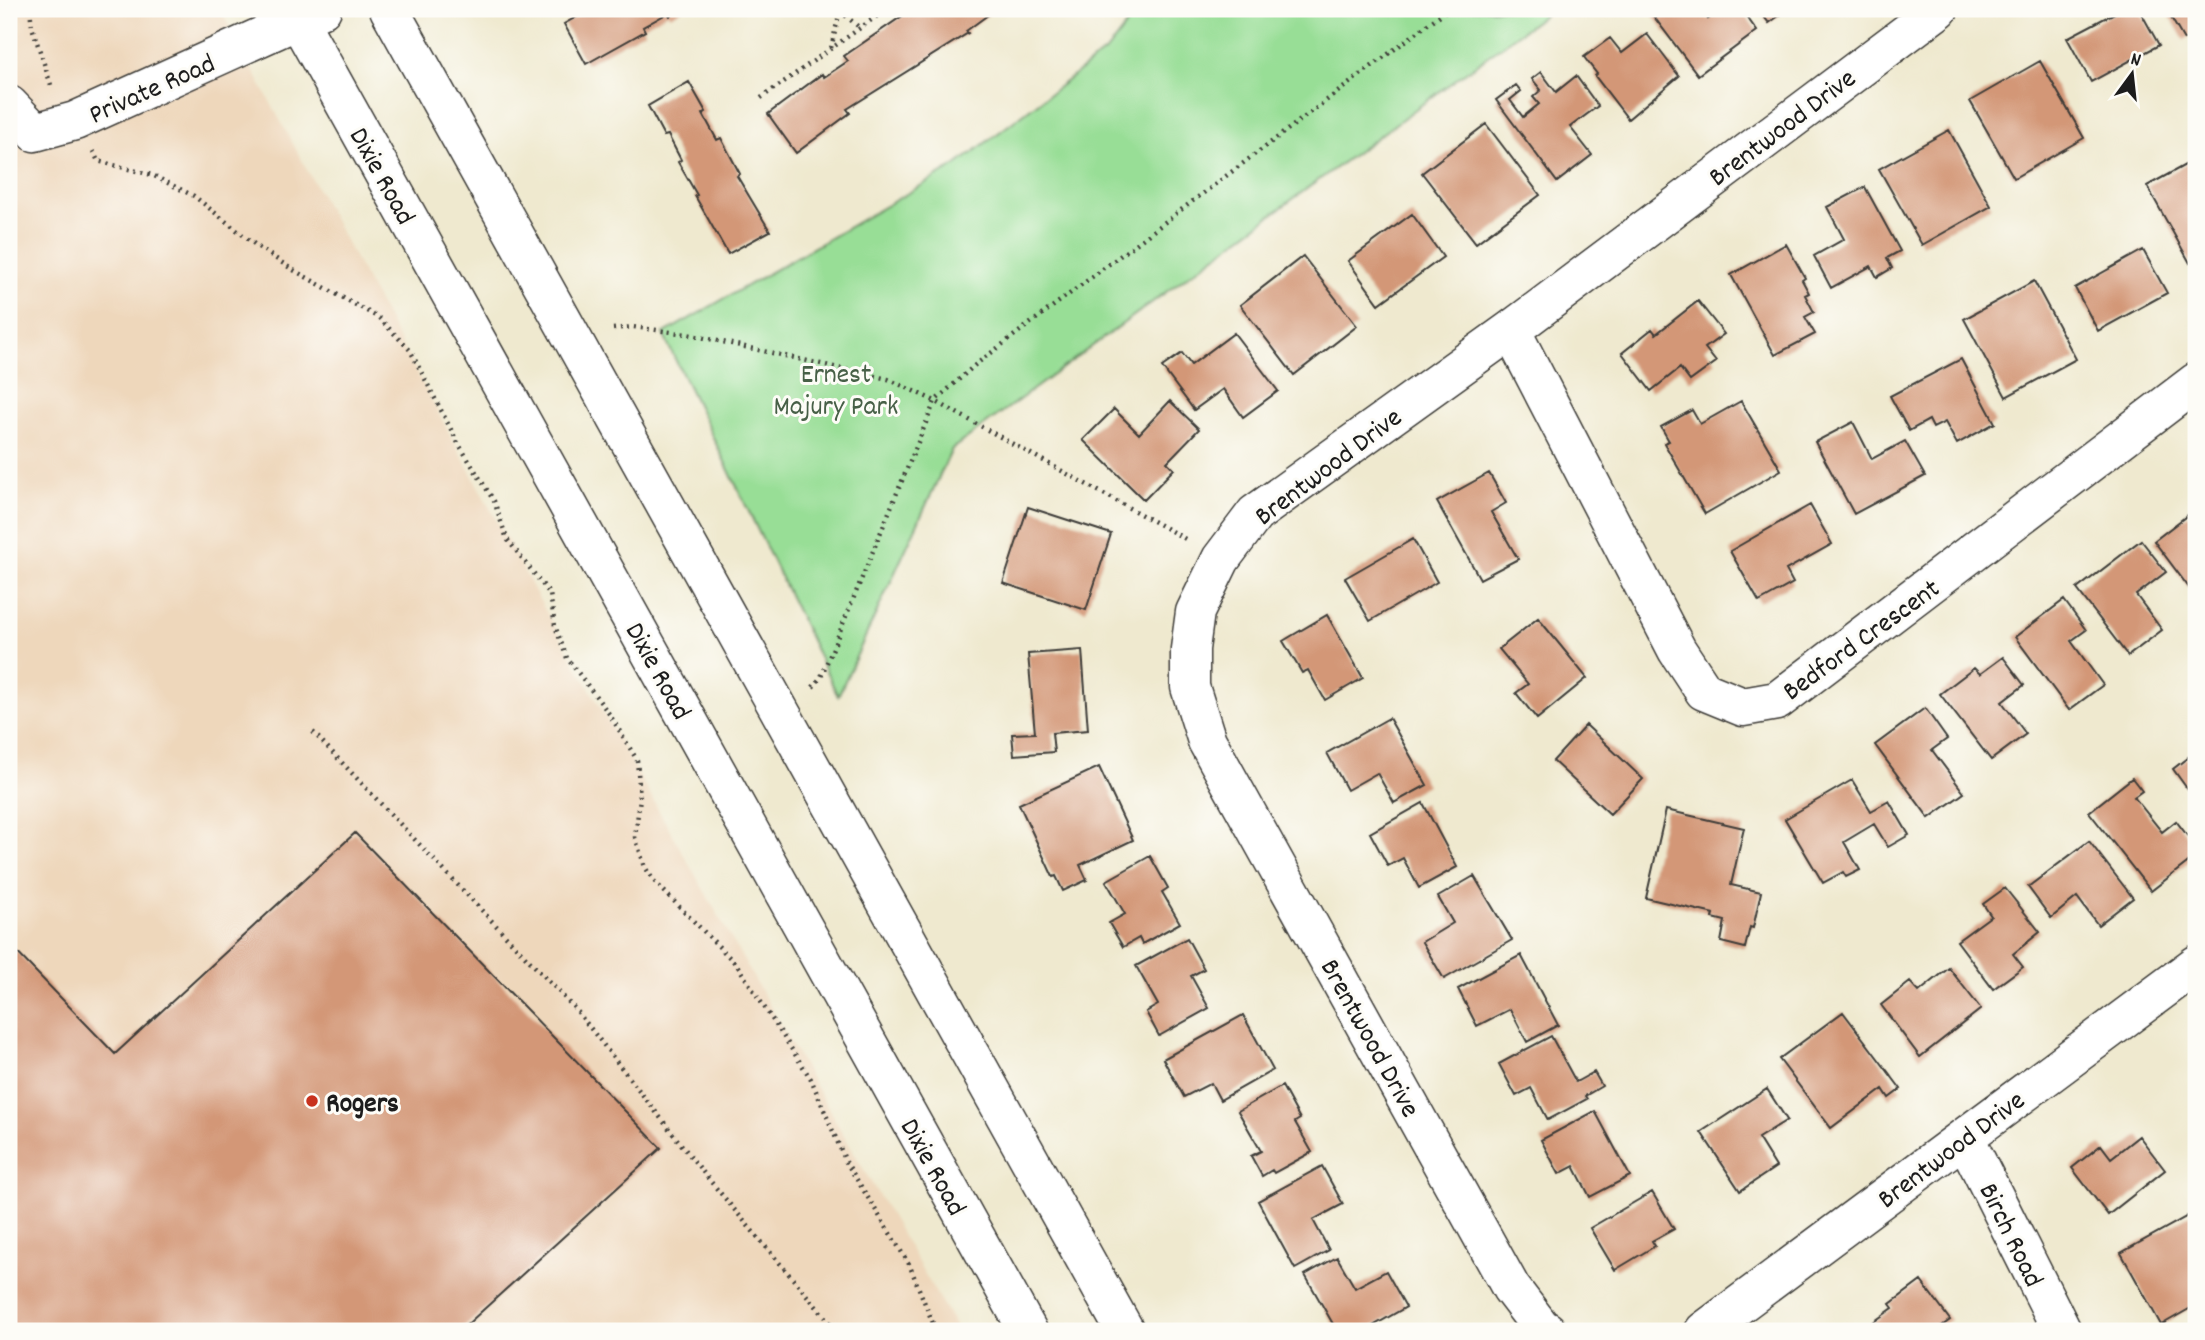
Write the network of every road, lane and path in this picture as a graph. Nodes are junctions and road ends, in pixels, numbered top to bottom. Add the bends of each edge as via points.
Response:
1 (30, 9) edge
2 (389, 9) edge
3 (880, 9) edge
4 (886, 9) edge
5 (1448, 9) edge
6 (1939, 9) edge
7 (840, 10) edge
8 (304, 12) edge
9 (860, 28) junction
10 (831, 49) junction
11 (761, 98) dead end
12 (9, 105) edge
13 (75, 121) junction
14 (22, 136) edge
15 (613, 329) dead end
16 (1511, 330) junction
17 (2196, 382) edge
18 (935, 401) junction
19 (1221, 559) junction
20 (813, 687) dead end
21 (313, 732) dead end
22 (2196, 965) edge
23 (1965, 1138) junction
24 (837, 1331) edge
25 (936, 1331) edge
26 (1028, 1331) edge
27 (1125, 1331) edge
28 (1547, 1331) edge
29 (1704, 1331) edge
30 (2062, 1331) edge

1 - 13 path via 50,85
2 - 27 street
3 - 4 path
4 - 9 path
5 - 18 path via 975,365
6 - 16 street, Brentwood Drive
7 - 9 path
7 - 10 path
8 - 13 street, Private Road
8 - 26 street, Dixie Road
9 - 10 path
10 - 11 path
12 - 14 street, Private Road
13 - 14 street, Private Road
13 - 25 path via 98,161 152,175 194,196 258,247 379,318 410,350 494,501 507,539 550,594 567,658 638,760 635,837 645,867 737,965 811,1079 846,1162 909,1264
15 - 18 path via 648,328 700,337 888,379
16 - 17 street, Bedford Crescent via 1677,650 1704,691 1743,707 1777,701
16 - 19 street, Brentwood Drive via 1255,514
18 - 19 path
18 - 20 path
19 - 28 street, Brentwood Drive via 1195,612 1190,649 1190,687 1207,741 1511,1288
21 - 24 path via 577,1011 706,1176
22 - 23 street, Brentwood Drive
23 - 29 street, Brentwood Drive
23 - 30 street, Birch Road

